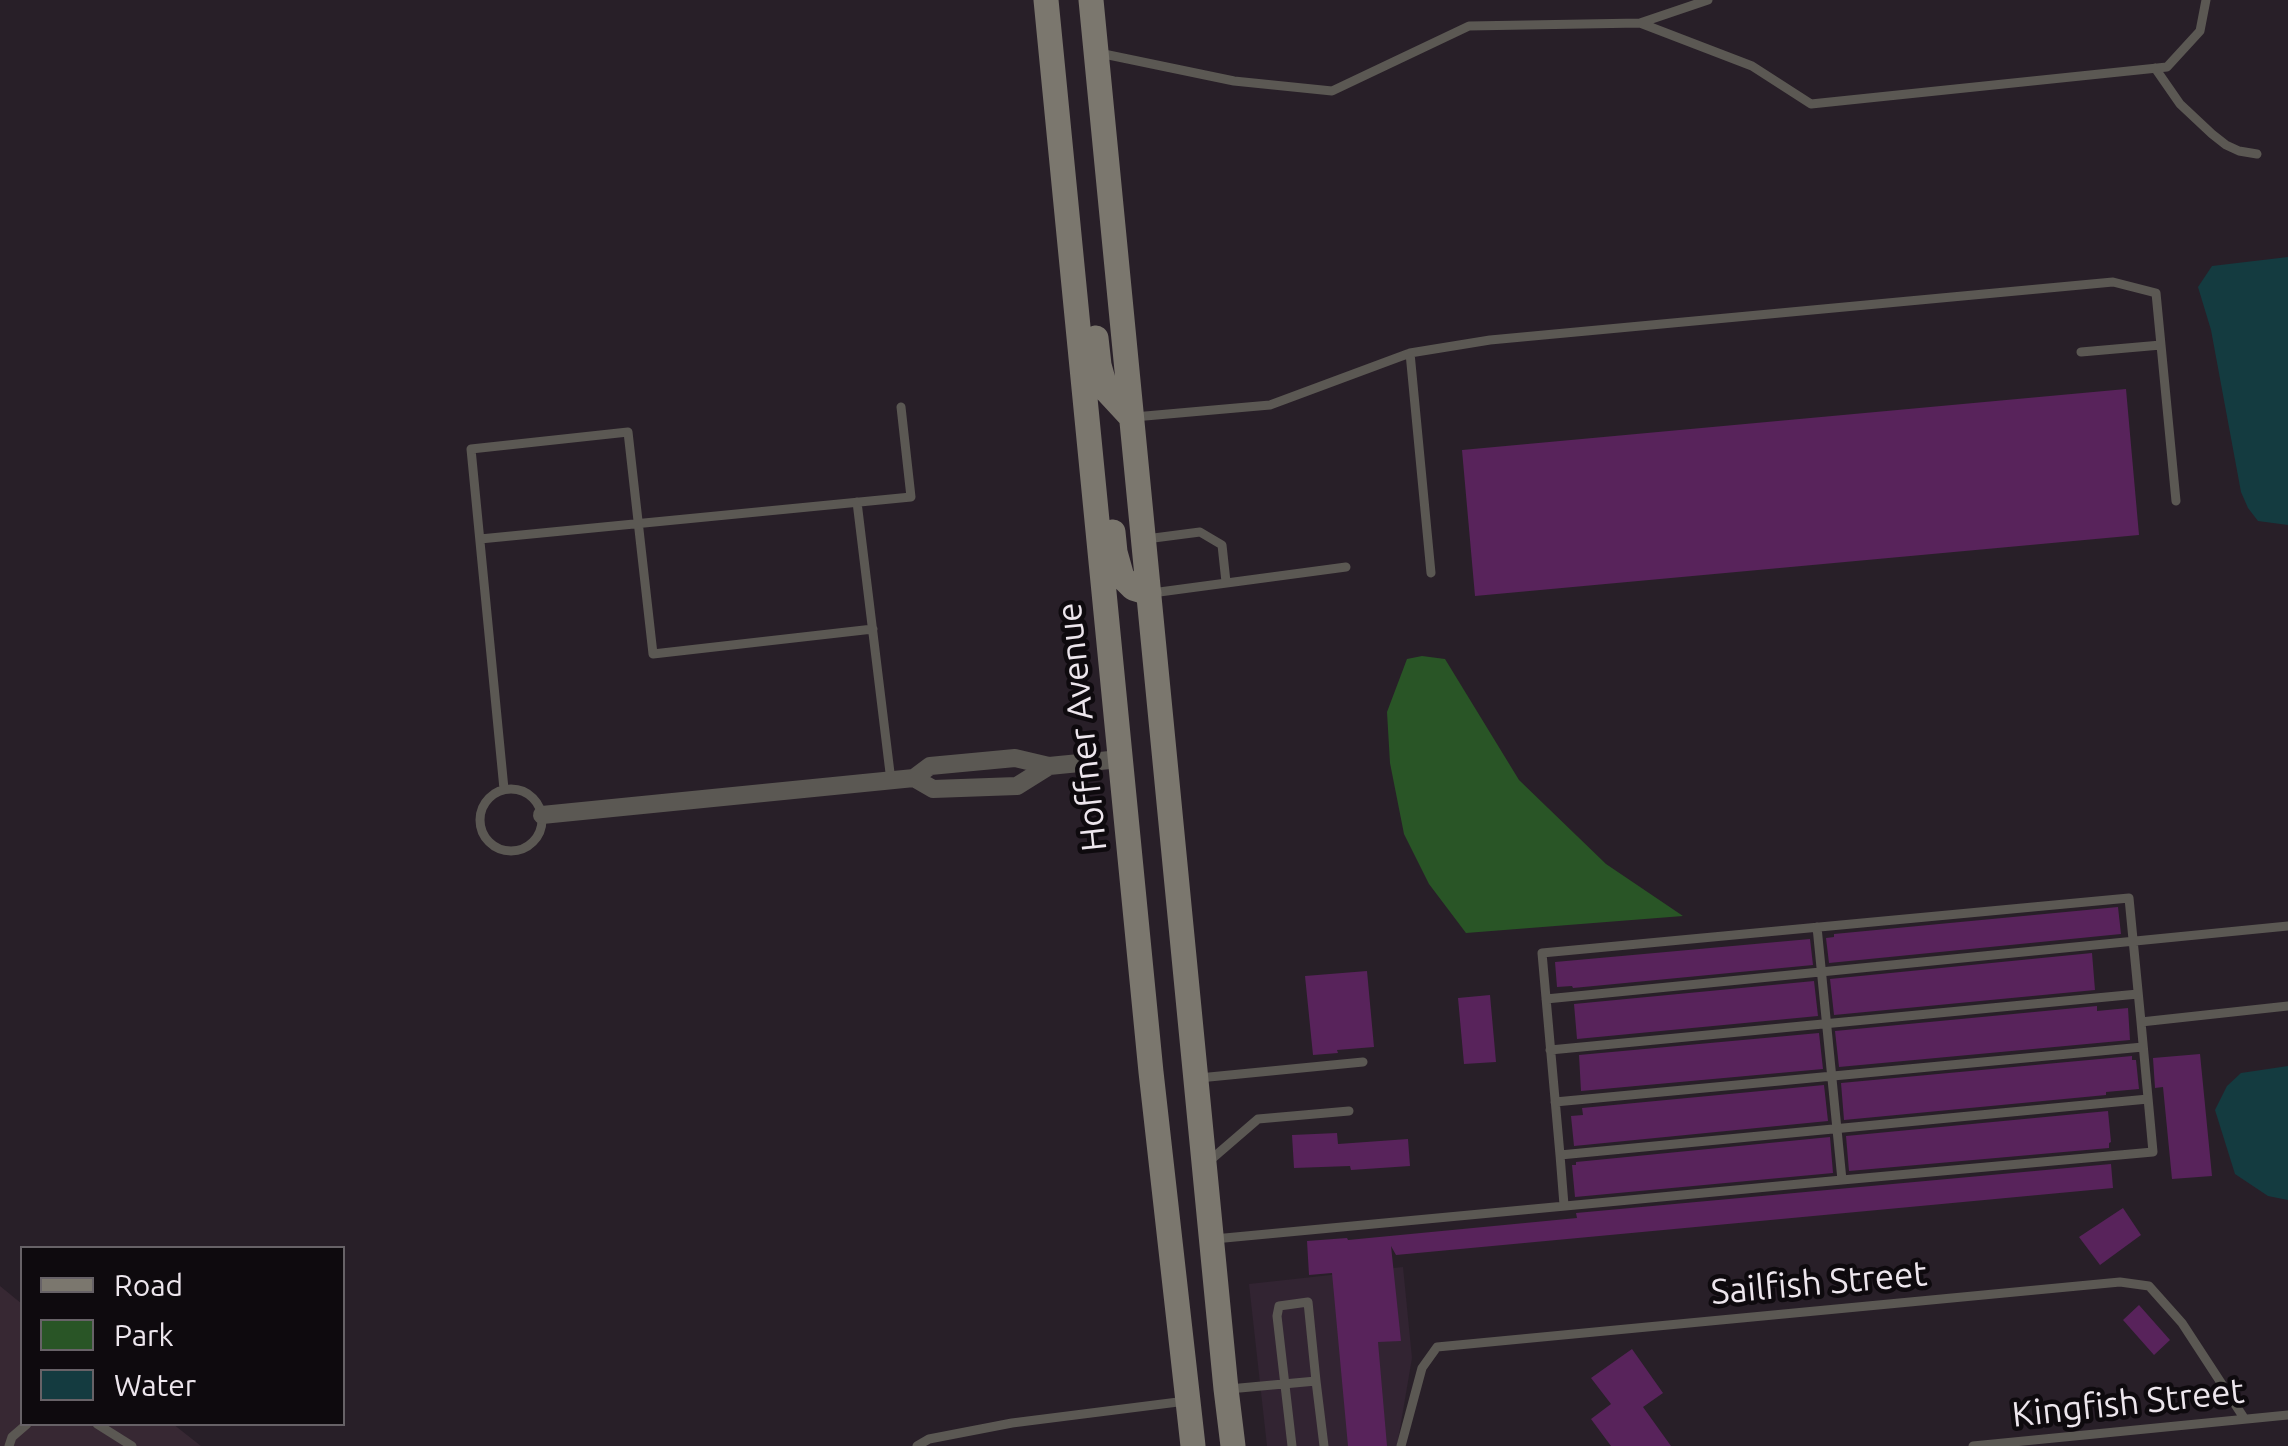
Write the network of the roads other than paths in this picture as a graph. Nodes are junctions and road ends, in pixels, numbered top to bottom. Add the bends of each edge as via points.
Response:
1 (1046, 0) edge
2 (1091, 0) edge
3 (1708, 0) edge
4 (2206, 0) edge
5 (1640, 23) junction
6 (1096, 52) junction
7 (2155, 68) junction
8 (1052, 70) junction
9 (2256, 154) dead end
10 (2161, 345) junction
11 (2081, 352) dead end
12 (1410, 353) junction
13 (1086, 406) junction
14 (901, 407) dead end
15 (1131, 417) junction
16 (2176, 500) dead end
17 (857, 502) junction
18 (638, 524) junction
19 (480, 539) junction
20 (1144, 540) junction
21 (1346, 567) dead end
22 (1431, 573) dead end
23 (1226, 582) junction
24 (1149, 594) junction
25 (873, 629) junction
26 (1120, 759) junction
27 (1049, 766) junction
28 (914, 778) junction
29 (891, 781) junction
30 (504, 789) junction
31 (542, 816) junction
32 (2288, 926) edge
33 (1817, 927) junction
34 (2134, 942) junction
35 (1821, 972) junction
36 (2138, 994) junction
37 (1546, 1000) junction
38 (2288, 1006) edge
39 (2141, 1022) junction
40 (1827, 1024) junction
41 (2144, 1047) junction
42 (1550, 1050) junction
43 (1363, 1062) dead end
44 (1832, 1076) junction
45 (1196, 1078) junction
46 (2148, 1098) junction
47 (1555, 1102) junction
48 (1349, 1111) dead end
49 (1837, 1128) junction
50 (1159, 1141) junction
51 (1560, 1155) junction
52 (1206, 1164) junction
53 (1842, 1180) junction
54 (1564, 1205) junction
55 (1211, 1239) junction
56 (1316, 1380) junction
57 (1284, 1384) junction
58 (1226, 1390) junction
59 (1188, 1401) junction
60 (2288, 1415) edge
61 (2244, 1418) junction
62 (25, 1426) edge
63 (99, 1426) edge
64 (9, 1446) edge
65 (132, 1446) edge
66 (916, 1446) edge
67 (1193, 1446) edge
68 (1221, 1446) edge
69 (1233, 1446) edge
70 (1292, 1446) edge
71 (1324, 1446) edge
72 (1400, 1446) edge
73 (1973, 1446) edge

1 - 8 main road, Hoffner Avenue
2 - 6 main road
3 - 5 lane
4 - 7 lane via 2200,31 2167,67
5 - 6 lane via 1470,26 1332,90 1234,81
5 - 7 lane via 1752,66 1811,104
6 - 15 main road
7 - 9 lane via 2212,134
8 - 13 main road, Hoffner Avenue
8 - 15 main road via 1074,109 1098,365 1106,390
10 - 11 lane
10 - 12 lane via 2156,293 2113,282
10 - 16 lane
12 - 15 lane via 1270,405
12 - 22 lane
13 - 24 main road via 1107,464 1122,578
13 - 26 main road, Hoffner Avenue
14 - 17 lane via 910,497
15 - 20 main road
17 - 18 lane
17 - 25 lane
18 - 19 lane
18 - 19 lane via 628,432 471,449
18 - 25 lane via 652,654
19 - 30 lane
20 - 23 lane via 1200,532 1222,544
20 - 24 main road
21 - 23 lane
23 - 24 lane
24 - 45 main road
25 - 29 lane
26 - 27 street
26 - 50 main road, Hoffner Avenue
27 - 28 street via 1015,758 930,766
27 - 28 street via 1017,786 933,790
28 - 29 street
29 - 31 street
30 - 31 lane via 532,797
30 - 31 lane via 486,800 479,819 493,846 512,851 531,844
32 - 34 lane
33 - 34 lane via 2129,898
33 - 35 lane
33 - 37 lane via 1542,953
34 - 35 lane
34 - 36 lane
35 - 37 lane
35 - 40 lane
36 - 39 lane
36 - 40 lane
37 - 42 lane
38 - 39 lane
39 - 41 lane
40 - 42 lane
40 - 44 lane
41 - 44 lane
41 - 46 lane
42 - 47 lane
43 - 45 lane
44 - 47 lane
44 - 49 lane
45 - 52 main road
46 - 49 lane
46 - 53 lane via 2153,1152
47 - 51 lane
48 - 52 lane via 1258,1119
49 - 51 lane
49 - 53 lane
50 - 58 main road via 1178,1182 1199,1364
50 - 59 main road, Hoffner Avenue
51 - 54 lane
52 - 55 main road
53 - 54 lane
54 - 55 lane
55 - 58 main road
56 - 57 lane
56 - 57 lane via 1308,1302 1279,1306
56 - 71 lane
57 - 58 lane
57 - 70 lane
58 - 69 main road
59 - 66 lane via 1012,1422
59 - 67 main road, Hoffner Avenue
59 - 68 main road via 1205,1410
60 - 61 lane, Kingfish Street
61 - 72 lane, Sailfish Street via 2149,1286 2120,1282 1438,1347 1422,1368
61 - 73 lane, Kingfish Street
62 - 64 lane
63 - 65 lane

